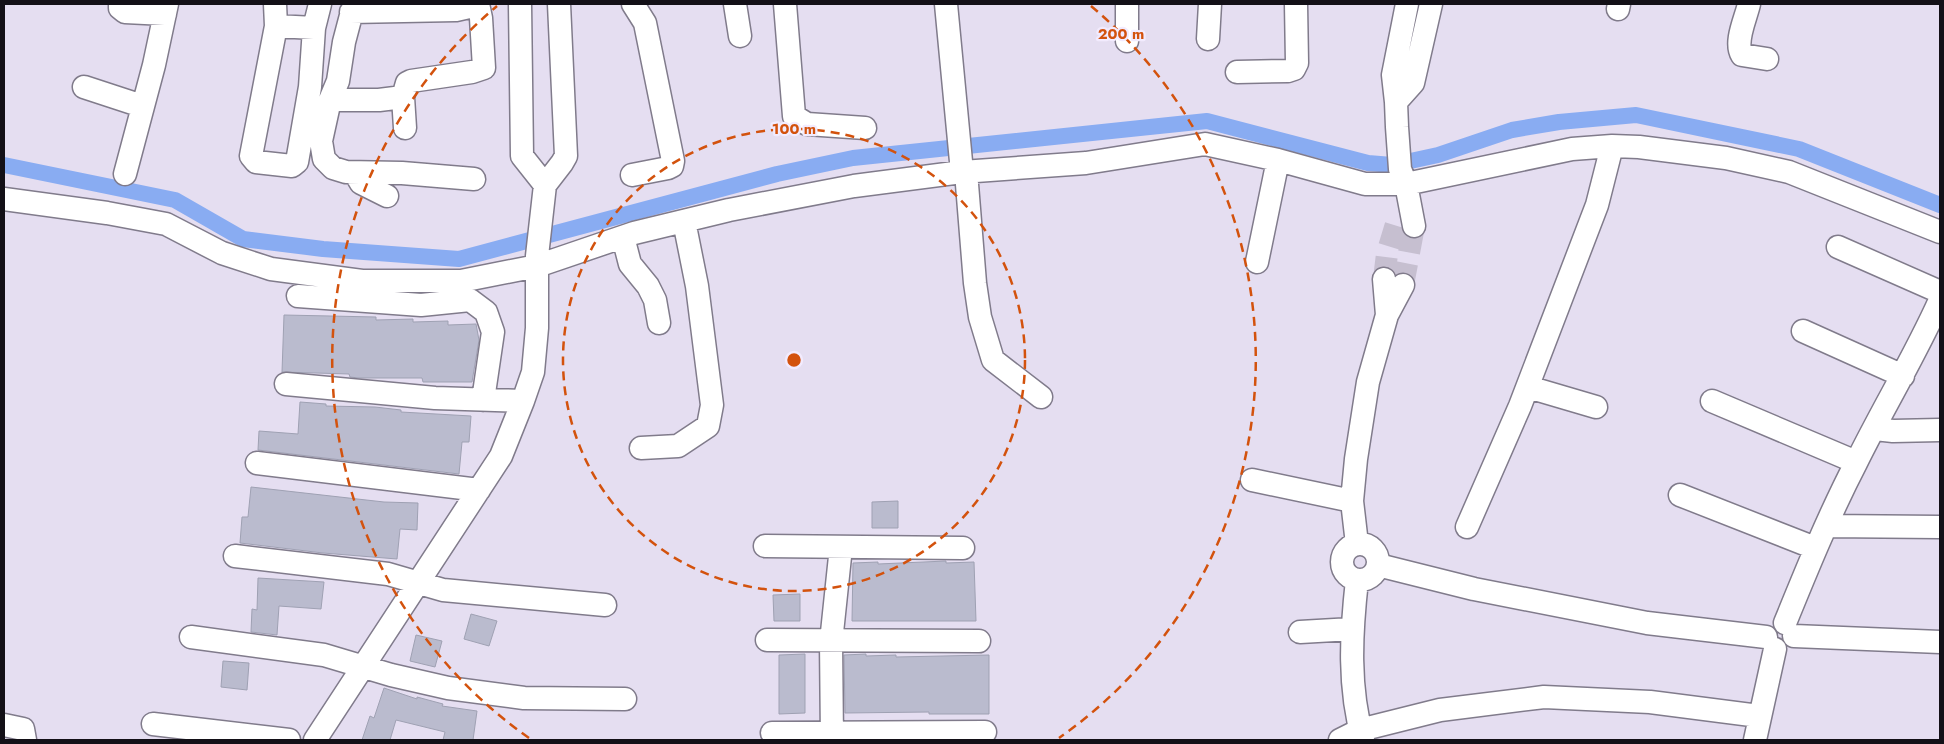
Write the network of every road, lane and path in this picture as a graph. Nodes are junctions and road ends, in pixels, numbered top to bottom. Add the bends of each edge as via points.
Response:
1 (120, 4) edge
2 (320, 4) edge
3 (478, 4) edge
4 (520, 4) edge
5 (559, 4) edge
6 (633, 4) edge
7 (735, 4) edge
8 (785, 4) edge
9 (946, 4) edge
10 (1127, 4) edge
11 (1210, 4) edge
12 (1296, 4) edge
13 (1407, 4) edge
14 (1431, 4) edge
15 (1749, 4) edge
16 (353, 8) edge
17 (404, 8) edge
18 (166, 9) edge
19 (275, 15) edge
20 (314, 28) junction
21 (740, 36) dead end
22 (1208, 39) dead end
23 (1127, 41) dead end
24 (1767, 60) dead end
25 (1237, 72) dead end
26 (84, 87) dead end
27 (403, 96) junction
28 (330, 100) junction
29 (1396, 102) junction
30 (142, 106) junction
31 (405, 128) dead end
32 (865, 128) dead end
33 (1612, 146) junction
34 (1278, 160) junction
35 (963, 170) junction
36 (355, 173) junction
37 (125, 174) dead end
38 (632, 175) dead end
39 (474, 179) dead end
40 (1405, 184) junction
41 (545, 185) junction
42 (387, 196) dead end
43 (4, 198) edge
44 (684, 221) junction
45 (1406, 224) tunnel mouth
46 (1940, 232) edge
47 (623, 237) junction
48 (1838, 247) dead end
49 (537, 261) junction
50 (1256, 262) dead end
51 (1393, 282) tunnel mouth
52 (1940, 292) edge
53 (298, 296) dead end
54 (1940, 300) edge
55 (659, 323) dead end
56 (1803, 331) dead end
57 (1903, 376) junction
58 (286, 384) dead end
59 (1528, 387) junction
60 (1041, 397) dead end
61 (483, 400) junction
62 (1712, 401) dead end
63 (523, 402) junction
64 (1596, 407) dead end
65 (1875, 429) junction
66 (1940, 430) edge
67 (641, 448) dead end
68 (1856, 462) junction
69 (257, 463) dead end
70 (1252, 480) dead end
71 (479, 490) junction
72 (1680, 495) dead end
73 (1352, 501) junction
74 (1826, 526) junction
75 (1467, 527) dead end
76 (1940, 527) edge
77 (1357, 544) junction
78 (765, 546) dead end
79 (841, 547) junction
80 (963, 548) dead end
81 (1815, 548) junction
82 (235, 556) dead end
83 (1378, 565) junction
84 (1357, 580) junction
85 (418, 583) junction
86 (606, 605) dead end
87 (1352, 629) junction
88 (1790, 630) junction
89 (1300, 632) dead end
90 (191, 637) dead end
91 (767, 640) dead end
92 (979, 641) dead end
93 (831, 642) junction
94 (1940, 642) edge
95 (1771, 643) junction
96 (363, 667) junction
97 (625, 699) dead end
98 (1759, 716) junction
99 (153, 724) dead end
100 (4, 725) edge
101 (985, 732) dead end
102 (772, 733) dead end
103 (1361, 735) edge
104 (832, 737) edge
105 (25, 740) edge
106 (289, 740) edge
107 (316, 740) edge
108 (1340, 740) edge
109 (1755, 740) edge

1 - 18 street via 125,12
2 - 20 street
3 - 17 street via 456,10
3 - 27 street via 484,68 412,81 407,83
4 - 41 street via 522,156
5 - 41 street via 566,156
6 - 38 street via 645,23 674,161 668,168
7 - 21 street
8 - 32 street via 794,116 807,124
9 - 35 street
10 - 23 street
11 - 22 street
12 - 25 street via 1297,63 1294,69
13 - 29 street via 1393,75
14 - 29 street via 1413,84
15 - 24 street via 1740,50 1742,55
16 - 17 street
16 - 28 street via 338,81
18 - 30 street
19 - 20 street
19 - 20 street via 251,156 256,162 292,166 297,162 310,87
26 - 30 street
27 - 28 street via 379,100
27 - 31 street
28 - 36 street via 320,140 324,159 332,168
29 - 40 street via 1396,127
30 - 37 street
33 - 40 street via 1572,149
33 - 46 street via 1639,146 1726,158 1789,172
33 - 59 street via 1597,205
34 - 35 street via 1205,144 1086,162
34 - 40 street via 1365,184
34 - 50 street
35 - 44 street via 854,186
35 - 60 street via 980,317 993,360
36 - 39 street
36 - 42 street via 361,183
40 - 45 street
41 - 49 street
43 - 49 street via 166,224 222,253 271,270 362,281 461,281
44 - 47 street
44 - 67 street via 697,286 712,405 708,426 678,446
47 - 49 street
47 - 55 street via 630,264 655,300
48 - 52 street
49 - 63 street via 533,372
51 - 73 street via 1368,382
53 - 61 street via 421,304 470,300 486,312 493,332
54 - 57 street
56 - 57 street
57 - 65 street
58 - 61 street
59 - 64 street
59 - 75 street
61 - 63 street
62 - 68 street
63 - 71 street via 501,456
65 - 66 street
65 - 68 street
68 - 74 street
69 - 71 street
70 - 73 street
71 - 85 street
72 - 81 street
73 - 77 street
74 - 76 street
74 - 81 street
77 - 83 street via 1373,549
77 - 84 street via 1346,550 1342,562 1346,574
78 - 79 street
79 - 80 street
79 - 93 street
81 - 88 street
82 - 85 street via 388,574
83 - 84 street via 1373,575
83 - 95 street via 1474,589 1647,623
84 - 87 street
85 - 86 street via 443,590
85 - 96 street
87 - 89 street
87 - 103 street via 1352,683
88 - 94 street
88 - 95 street via 1780,622 1770,627
90 - 96 street via 324,656
91 - 93 street
92 - 93 street
93 - 104 street
95 - 98 street
96 - 97 street via 448,688 515,696
96 - 107 street
98 - 103 street via 1650,702 1544,697 1440,710
98 - 109 street
99 - 106 street
100 - 105 street via 22,729
101 - 104 street
102 - 104 street
103 - 108 street

